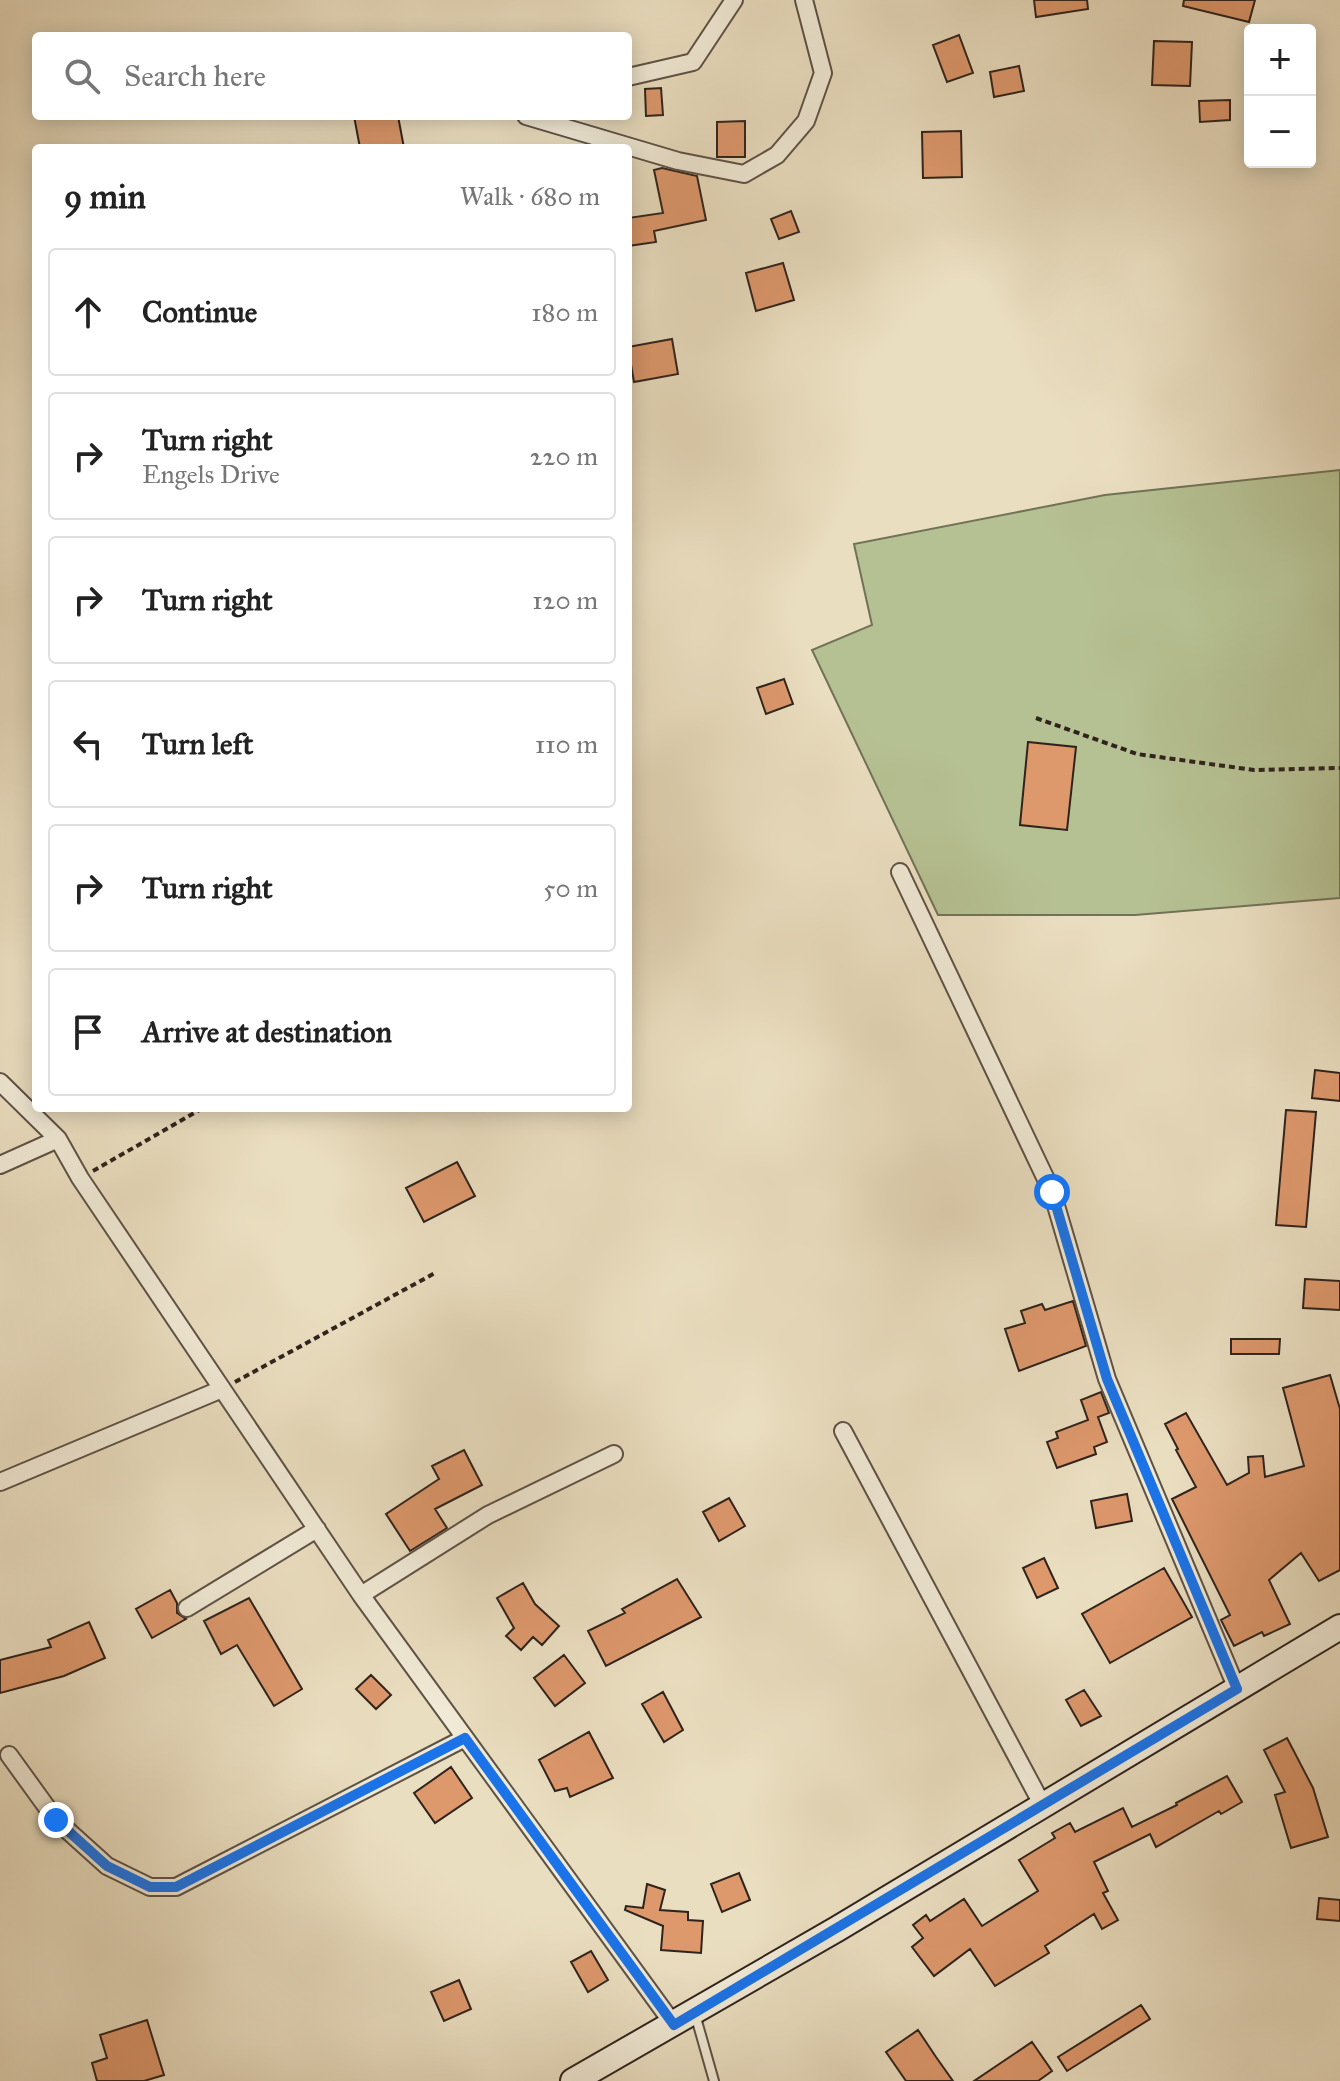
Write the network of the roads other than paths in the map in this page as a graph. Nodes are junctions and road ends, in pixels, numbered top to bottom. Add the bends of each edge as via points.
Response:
1 (734, 0) edge
2 (804, 0) edge
3 (632, 76) edge
4 (540, 120) edge
5 (621, 144) edge
6 (632, 147) edge
7 (900, 872) dead end
8 (0, 1082) edge
9 (58, 1139) junction
10 (0, 1165) edge
11 (222, 1389) junction
12 (843, 1431) dead end
13 (614, 1454) dead end
14 (0, 1482) edge
15 (317, 1529) junction
16 (361, 1595) junction
17 (187, 1608) dead end
18 (1340, 1627) edge
19 (1237, 1689) junction
20 (465, 1738) junction
21 (9, 1755) dead end
22 (1043, 1806) junction
23 (685, 2019) junction
24 (573, 2081) edge
25 (714, 2081) edge

1 - 3 street via 693,62
2 - 6 street via 823,73 806,121 777,155 744,174
4 - 5 street
7 - 19 street via 1052,1192 1107,1379
8 - 9 street
9 - 10 street
9 - 11 street
11 - 14 street
11 - 15 street
12 - 22 street
13 - 16 street via 488,1515
15 - 16 street
15 - 17 street
16 - 20 street
18 - 19 street
19 - 22 street
20 - 21 street via 176,1887 150,1887 107,1866 56,1820
20 - 23 street
22 - 23 street
23 - 24 street
23 - 25 lane

